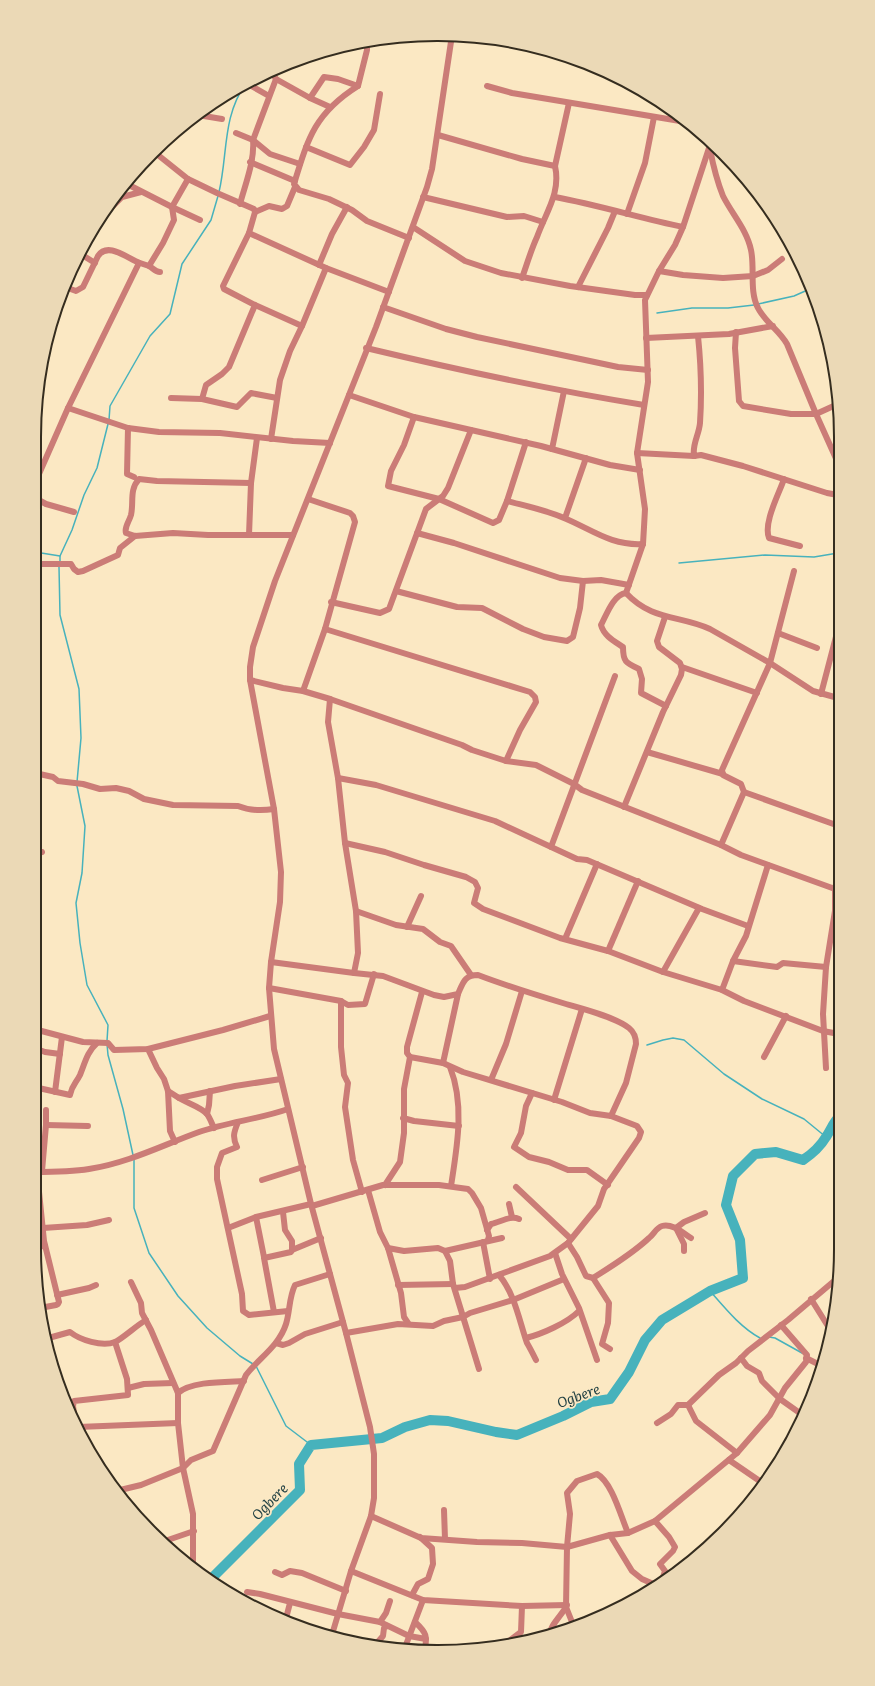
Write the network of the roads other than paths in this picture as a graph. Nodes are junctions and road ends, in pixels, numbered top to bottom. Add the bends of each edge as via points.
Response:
1 (451, 42) edge
2 (367, 48) edge
3 (274, 76) edge
4 (276, 79) junction
5 (358, 86) junction
6 (487, 86) dead end
7 (253, 87) edge
8 (380, 94) dead end
9 (269, 96) junction
10 (310, 98) junction
11 (569, 103) junction
12 (330, 107) junction
13 (205, 116) edge
14 (654, 118) junction
15 (222, 119) dead end
16 (676, 121) edge
17 (236, 133) dead end
18 (438, 135) junction
19 (253, 140) junction
20 (306, 147) junction
21 (709, 148) edge
22 (711, 151) edge
23 (159, 155) edge
24 (250, 162) junction
25 (300, 164) junction
26 (555, 166) junction
27 (188, 179) junction
28 (295, 184) junction
29 (130, 187) edge
30 (141, 192) junction
31 (122, 197) edge
32 (424, 197) junction
33 (555, 197) junction
34 (240, 204) junction
35 (172, 207) junction
36 (347, 207) junction
37 (615, 211) junction
38 (255, 212) junction
39 (627, 214) junction
40 (200, 220) dead end
41 (543, 222) junction
42 (683, 226) junction
43 (413, 227) junction
44 (248, 233) junction
45 (409, 238) junction
46 (85, 256) edge
47 (782, 259) dead end
48 (95, 262) junction
49 (139, 263) junction
50 (318, 265) junction
51 (149, 266) junction
52 (326, 268) junction
53 (659, 271) junction
54 (160, 272) dead end
55 (753, 276) junction
56 (522, 278) junction
57 (578, 287) junction
58 (70, 289) edge
59 (389, 292) junction
60 (647, 295) junction
61 (255, 305) junction
62 (383, 307) junction
63 (302, 326) junction
64 (773, 326) junction
65 (736, 332) junction
66 (698, 336) junction
67 (646, 338) junction
68 (366, 348) junction
69 (648, 370) junction
70 (564, 391) junction
71 (349, 395) junction
72 (171, 398) dead end
73 (277, 398) junction
74 (202, 399) junction
75 (644, 405) junction
76 (833, 406) edge
77 (68, 408) junction
78 (816, 414) junction
79 (414, 417) junction
80 (128, 428) junction
81 (471, 430) junction
82 (257, 438) junction
83 (271, 439) junction
84 (526, 442) junction
85 (330, 443) junction
86 (834, 446) edge
87 (830, 447) junction
88 (552, 449) junction
89 (637, 453) junction
90 (834, 455) edge
91 (694, 456) junction
92 (586, 458) junction
93 (41, 469) edge
94 (640, 470) junction
95 (134, 477) dead end
96 (784, 479) junction
97 (251, 483) junction
98 (834, 494) edge
99 (308, 499) junction
100 (439, 499) junction
101 (41, 501) edge
102 (507, 501) junction
103 (74, 512) dead end
104 (565, 518) junction
105 (417, 533) junction
106 (249, 535) junction
107 (293, 535) junction
108 (135, 536) junction
109 (643, 544) junction
110 (800, 546) dead end
111 (41, 564) edge
112 (794, 571) dead end
113 (583, 581) junction
114 (629, 585) junction
115 (396, 591) junction
116 (626, 593) junction
117 (331, 602) junction
118 (665, 617) junction
119 (325, 629) junction
120 (778, 633) junction
121 (834, 647) edge
122 (817, 648) dead end
123 (770, 663) junction
124 (682, 667) junction
125 (615, 676) dead end
126 (250, 680) junction
127 (303, 691) junction
128 (757, 693) junction
129 (821, 694) junction
130 (834, 697) edge
131 (330, 699) junction
132 (666, 706) junction
133 (647, 752) junction
134 (506, 761) junction
135 (723, 774) junction
136 (41, 775) edge
137 (338, 778) junction
138 (574, 784) junction
139 (744, 792) junction
140 (624, 807) junction
141 (274, 809) junction
142 (834, 824) edge
143 (345, 843) junction
144 (721, 845) junction
145 (551, 847) junction
146 (597, 864) junction
147 (768, 865) junction
148 (638, 881) junction
149 (834, 889) edge
150 (421, 896) dead end
151 (699, 908) junction
152 (356, 911) junction
153 (748, 926) junction
154 (834, 926) edge
155 (408, 927) junction
156 (565, 939) junction
157 (608, 951) junction
158 (733, 960) junction
159 (271, 962) junction
160 (826, 967) junction
161 (663, 972) junction
162 (354, 974) junction
163 (374, 974) junction
164 (471, 975) junction
165 (269, 988) junction
166 (722, 990) junction
167 (522, 991) junction
168 (422, 992) junction
169 (458, 994) junction
170 (341, 1001) junction
171 (582, 1009) junction
172 (270, 1016) junction
173 (786, 1016) junction
174 (41, 1031) edge
175 (822, 1031) junction
176 (834, 1033) edge
177 (62, 1037) junction
178 (97, 1043) junction
179 (148, 1049) junction
180 (41, 1051) edge
181 (60, 1054) junction
182 (410, 1057) junction
183 (764, 1057) dead end
184 (443, 1063) junction
185 (450, 1067) junction
186 (826, 1068) dead end
187 (281, 1079) junction
188 (491, 1080) junction
189 (41, 1089) edge
190 (168, 1091) junction
191 (210, 1091) junction
192 (55, 1092) junction
193 (532, 1093) junction
194 (179, 1098) junction
195 (554, 1100) junction
196 (288, 1109) junction
197 (46, 1110) dead end
198 (207, 1114) junction
199 (611, 1116) junction
200 (403, 1118) junction
201 (238, 1122) junction
202 (46, 1125) junction
203 (88, 1126) dead end
204 (459, 1126) junction
205 (214, 1128) junction
206 (175, 1142) junction
207 (41, 1154) edge
208 (303, 1167) junction
209 (41, 1172) edge
210 (262, 1180) dead end
211 (385, 1185) junction
212 (608, 1185) junction
213 (451, 1186) junction
214 (516, 1187) dead end
215 (365, 1191) junction
216 (509, 1204) dead end
217 (312, 1205) junction
218 (41, 1206) edge
219 (283, 1212) junction
220 (705, 1213) dead end
221 (512, 1216) junction
222 (256, 1218) junction
223 (519, 1218) dead end
224 (109, 1220) dead end
225 (43, 1228) junction
226 (228, 1228) junction
227 (676, 1228) junction
228 (487, 1230) junction
229 (320, 1238) junction
230 (502, 1238) dead end
231 (690, 1238) dead end
232 (486, 1241) junction
233 (570, 1241) junction
234 (41, 1246) edge
235 (45, 1246) junction
236 (388, 1248) junction
237 (292, 1250) junction
238 (445, 1251) junction
239 (684, 1251) dead end
240 (555, 1253) junction
241 (264, 1257) junction
242 (330, 1274) junction
243 (499, 1275) junction
244 (593, 1278) junction
245 (490, 1279) junction
246 (564, 1279) junction
247 (132, 1282) dead end
248 (832, 1282) edge
249 (96, 1284) dead end
250 (398, 1285) junction
251 (454, 1286) junction
252 (57, 1295) junction
253 (513, 1300) junction
254 (811, 1300) junction
255 (45, 1307) edge
256 (288, 1311) junction
257 (579, 1311) junction
258 (274, 1312) junction
259 (463, 1317) junction
260 (146, 1320) junction
261 (343, 1322) junction
262 (404, 1324) junction
263 (826, 1324) edge
264 (781, 1325) junction
265 (346, 1333) junction
266 (52, 1337) edge
267 (526, 1338) junction
268 (114, 1342) junction
269 (276, 1343) junction
270 (610, 1349) dead end
271 (741, 1358) junction
272 (806, 1358) junction
273 (536, 1360) dead end
274 (597, 1360) dead end
275 (817, 1363) edge
276 (479, 1369) dead end
277 (244, 1381) junction
278 (173, 1383) junction
279 (128, 1388) junction
280 (178, 1393) junction
281 (780, 1399) junction
282 (73, 1405) edge
283 (688, 1405) junction
284 (799, 1412) edge
285 (178, 1423) junction
286 (657, 1423) dead end
287 (83, 1427) edge
288 (737, 1452) junction
289 (729, 1460) junction
290 (183, 1468) junction
291 (759, 1480) edge
292 (122, 1489) edge
293 (444, 1510) dead end
294 (371, 1516) junction
295 (655, 1521) junction
296 (194, 1531) junction
297 (628, 1533) junction
298 (610, 1536) junction
299 (420, 1537) junction
300 (445, 1539) junction
301 (168, 1540) edge
302 (567, 1546) junction
303 (193, 1561) edge
304 (351, 1571) junction
305 (275, 1572) dead end
306 (664, 1574) edge
307 (651, 1583) edge
308 (346, 1591) junction
309 (247, 1592) dead end
310 (412, 1595) junction
311 (423, 1600) junction
312 (390, 1601) dead end
313 (290, 1602) junction
314 (522, 1606) junction
315 (566, 1606) junction
316 (338, 1614) junction
317 (287, 1615) edge
318 (572, 1621) edge
319 (380, 1622) junction
320 (415, 1622) junction
321 (387, 1626) junction
322 (552, 1628) edge
323 (333, 1630) edge
324 (409, 1636) junction
325 (514, 1637) edge
326 (426, 1639) junction
327 (379, 1641) edge
328 (406, 1644) edge
329 (425, 1645) edge

1 - 18 street
2 - 5 street
3 - 4 street
4 - 9 street
4 - 10 street
5 - 10 street via 324,77
5 - 12 street
6 - 11 street
7 - 9 street
8 - 20 street via 374,130 350,165
9 - 19 street
10 - 12 street
11 - 14 street
11 - 26 street
12 - 20 street via 315,127
13 - 15 street
14 - 16 street
14 - 39 street via 645,163
17 - 19 street
18 - 26 street
18 - 32 street
19 - 24 street via 254,148
19 - 25 street via 270,154
20 - 25 street
21 - 42 street
22 - 55 street via 716,176 724,196 751,249
23 - 27 street
24 - 28 street
24 - 34 street
25 - 28 street
26 - 33 street
27 - 34 street
27 - 35 street
28 - 36 street
28 - 38 street via 287,206 282,209 269,206
29 - 30 street
30 - 31 street
30 - 35 street
32 - 41 street via 507,217 524,216
32 - 43 street
33 - 37 street
33 - 41 street
34 - 38 street via 251,207
35 - 40 street
35 - 51 street via 174,220
36 - 45 street via 367,220
36 - 50 street
37 - 39 street
37 - 57 street
38 - 44 street
39 - 42 street
41 - 56 street
42 - 53 street
43 - 45 street
43 - 56 street via 465,261
44 - 50 street
44 - 61 street via 223,288
45 - 59 street
46 - 48 street
47 - 55 street via 768,270
48 - 49 street via 100,252 105,250 114,251
48 - 58 street via 83,287 76,291
49 - 51 street
49 - 77 street
50 - 52 street
51 - 54 street
52 - 59 street
52 - 63 street
53 - 55 street via 722,278
53 - 60 street
55 - 64 street via 758,308
56 - 57 street
57 - 60 street
59 - 62 street
60 - 67 street
61 - 63 street
61 - 74 street via 229,366 206,385
62 - 68 street
62 - 69 street via 477,337 618,367
63 - 73 street via 290,351
64 - 65 street
64 - 78 street via 787,344
65 - 66 street
65 - 78 street via 739,401 743,406 791,414
66 - 67 street
66 - 91 street via 702,370 701,407 699,431 693,448
67 - 69 street
68 - 70 street
68 - 71 street
69 - 75 street
70 - 75 street
70 - 88 street
71 - 79 street
71 - 85 street
72 - 74 street
73 - 74 street via 251,393 237,407
73 - 83 street
75 - 89 street
76 - 78 street
77 - 80 street
77 - 93 street
78 - 87 street
79 - 81 street
79 - 100 street via 391,471 388,486
80 - 82 street via 159,432 220,433
80 - 95 street via 127,474
81 - 84 street
81 - 100 street via 448,488
82 - 83 street
82 - 97 street
83 - 85 street
84 - 88 street
84 - 102 street
85 - 99 street
86 - 87 street
87 - 90 street
88 - 92 street
89 - 91 street
89 - 94 street
91 - 96 street via 701,455
92 - 94 street
92 - 104 street
94 - 109 street via 645,509
96 - 98 street
96 - 110 street via 767,534 775,541
97 - 106 street
97 - 108 street via 139,479 131,497 131,513 125,529 126,533
99 - 107 street
99 - 117 street via 350,513 355,522
100 - 102 street via 493,523 498,520
100 - 105 street via 426,509
101 - 103 street
102 - 104 street
104 - 109 street via 610,539 632,545
105 - 113 street via 560,578
105 - 115 street
106 - 107 street
106 - 108 street via 173,533
107 - 126 street via 256,637
108 - 111 street via 120,548 118,555 78,572 71,564
109 - 114 street
112 - 120 street
113 - 114 street via 601,580
113 - 115 street via 574,637 567,641 544,637 523,629 482,608 457,607
114 - 116 street
115 - 117 street via 389,608 380,613
116 - 118 street via 642,607
116 - 132 street via 612,604 602,628 605,634 623,647 623,658 628,664 639,670 642,679 641,693
117 - 119 street
118 - 123 street via 701,625
118 - 124 street via 657,641 659,647 677,660
119 - 127 street
119 - 134 street via 530,692 536,702
120 - 122 street
120 - 123 street
121 - 129 street
123 - 128 street
123 - 129 street
124 - 128 street
124 - 132 street via 681,675
125 - 138 street
126 - 127 street
126 - 141 street
127 - 131 street
128 - 135 street via 724,766
129 - 130 street
131 - 134 street
131 - 137 street via 328,722
132 - 133 street
133 - 135 street
133 - 140 street
134 - 138 street via 536,765
135 - 139 street via 741,784
136 - 141 street via 58,781 100,789 116,788 144,799 173,805 238,806 261,811
137 - 143 street
137 - 145 street via 376,784 482,817
138 - 140 street via 582,790
138 - 145 street
139 - 142 street
139 - 144 street
140 - 144 street
141 - 159 street via 281,872 280,902
143 - 152 street
143 - 156 street via 466,876 475,882 478,888 474,903 483,909
144 - 147 street
145 - 146 street via 577,859
146 - 148 street
146 - 156 street
147 - 149 street
147 - 153 street
148 - 151 street
148 - 157 street
150 - 155 street
151 - 153 street
151 - 161 street
152 - 155 street
152 - 162 street via 358,953
153 - 158 street via 746,936
154 - 160 street
155 - 164 street via 423,929 440,942 451,946
156 - 157 street
157 - 161 street
158 - 160 street via 777,967 783,963
158 - 166 street
159 - 162 street
159 - 165 street
160 - 175 street
161 - 166 street
162 - 163 street
163 - 168 street
163 - 170 street via 365,1004 348,1005
164 - 167 street via 478,975
164 - 169 street via 464,980
165 - 170 street
165 - 172 street
166 - 173 street
167 - 171 street
167 - 188 street via 506,1044
168 - 169 street via 444,997
168 - 182 street via 407,1047
169 - 184 street
170 - 215 street via 341,1047 344,1075 348,1083 346,1107 353,1160
171 - 195 street
171 - 199 street via 628,1028 636,1037 626,1083
172 - 179 street
172 - 187 street
173 - 175 street
173 - 183 street
174 - 177 street
175 - 176 street
175 - 186 street
177 - 178 street
177 - 181 street
178 - 179 street via 106,1043 114,1050
178 - 192 street via 89,1052 70,1095
179 - 190 street
180 - 181 street
181 - 192 street
182 - 184 street
182 - 200 street via 404,1089
184 - 185 street
185 - 188 street
185 - 204 street via 459,1103
187 - 191 street
187 - 196 street
188 - 193 street
189 - 192 street
190 - 194 street
190 - 206 street via 170,1131
191 - 194 street
191 - 198 street
193 - 195 street
193 - 212 street via 526,1106 521,1134 514,1148 529,1157 568,1170 587,1170
194 - 198 street
195 - 199 street via 590,1113
196 - 201 street
196 - 208 street
197 - 202 street
198 - 205 street
199 - 212 street via 637,1126 641,1135
200 - 204 street
200 - 211 street via 404,1133 400,1162
201 - 205 street
201 - 226 street via 233,1138 237,1147 222,1153 217,1167 217,1183
202 - 203 street
202 - 207 street
204 - 213 street
205 - 206 street
206 - 209 street via 134,1157 89,1169
208 - 210 street
208 - 217 street
211 - 213 street
211 - 215 street
212 - 233 street via 598,1206
213 - 228 street via 468,1188 481,1208
214 - 233 street
215 - 217 street
215 - 236 street
216 - 221 street
217 - 219 street
217 - 229 street
218 - 225 street
219 - 222 street
219 - 237 street via 285,1230 292,1241
220 - 227 street
221 - 223 street
221 - 228 street via 491,1224
222 - 226 street
222 - 241 street
224 - 225 street via 86,1225
225 - 235 street
226 - 258 street via 242,1294 243,1311 249,1315
227 - 231 street
227 - 239 street via 684,1244
227 - 244 street via 664,1225 657,1228 652,1236 635,1250
228 - 232 street via 489,1236
229 - 237 street
229 - 242 street
230 - 232 street
232 - 238 street
232 - 245 street
233 - 240 street
233 - 244 street via 586,1276
234 - 235 street
235 - 252 street
236 - 238 street via 404,1251 438,1248
236 - 250 street
237 - 241 street
238 - 251 street via 450,1261
240 - 243 street
240 - 246 street
241 - 258 street
242 - 256 street via 295,1285
242 - 261 street
243 - 245 street
243 - 253 street
244 - 270 street via 609,1303 608,1323 602,1344
245 - 251 street via 465,1287
246 - 253 street
246 - 257 street
247 - 260 street
248 - 254 street
249 - 252 street
250 - 251 street
250 - 262 street
251 - 259 street
252 - 255 street via 58,1304
253 - 259 street via 470,1312
253 - 267 street
254 - 263 street
254 - 264 street
256 - 258 street
256 - 269 street via 286,1325
257 - 267 street via 540,1334
257 - 274 street
259 - 262 street via 433,1326
259 - 276 street
260 - 268 street
260 - 278 street
261 - 265 street
261 - 269 street via 305,1334 283,1345
262 - 265 street
264 - 271 street
264 - 272 street via 807,1355
265 - 294 street via 370,1427 374,1454 374,1498
266 - 268 street via 70,1332 78,1338 94,1343
267 - 273 street
268 - 279 street
269 - 277 street via 254,1365
271 - 281 street via 747,1366 759,1373 762,1381
271 - 283 street
272 - 275 street
272 - 281 street via 806,1362 785,1388
277 - 280 street via 207,1384
277 - 290 street via 213,1451 191,1460
278 - 279 street via 144,1384
278 - 280 street
279 - 282 street via 128,1395 74,1401
280 - 285 street
281 - 284 street
281 - 288 street via 770,1415
283 - 286 street via 678,1405 671,1414
283 - 288 street via 696,1421
285 - 287 street
285 - 290 street
288 - 289 street
289 - 291 street
289 - 295 street
290 - 292 street via 141,1485
290 - 296 street
293 - 300 street
294 - 299 street
294 - 304 street
295 - 297 street
295 - 306 street via 674,1547 660,1564
296 - 301 street
296 - 303 street
297 - 298 street
297 - 302 street via 609,1487 597,1474 577,1481 567,1494 570,1514
298 - 302 street
298 - 307 street via 632,1572
299 - 300 street
299 - 310 street via 432,1548 433,1564 428,1579 418,1584
300 - 302 street
302 - 315 street
304 - 308 street
304 - 310 street
305 - 308 street via 282,1575 290,1571 302,1573
308 - 316 street
309 - 313 street
310 - 311 street
311 - 314 street
311 - 320 street
312 - 319 street
313 - 316 street
313 - 317 street
314 - 315 street
314 - 325 street via 521,1632
315 - 318 street
315 - 322 street
316 - 319 street
316 - 323 street
319 - 321 street
320 - 324 street
320 - 326 street via 424,1630
321 - 324 street
321 - 327 street
324 - 326 street
324 - 328 street
326 - 329 street

